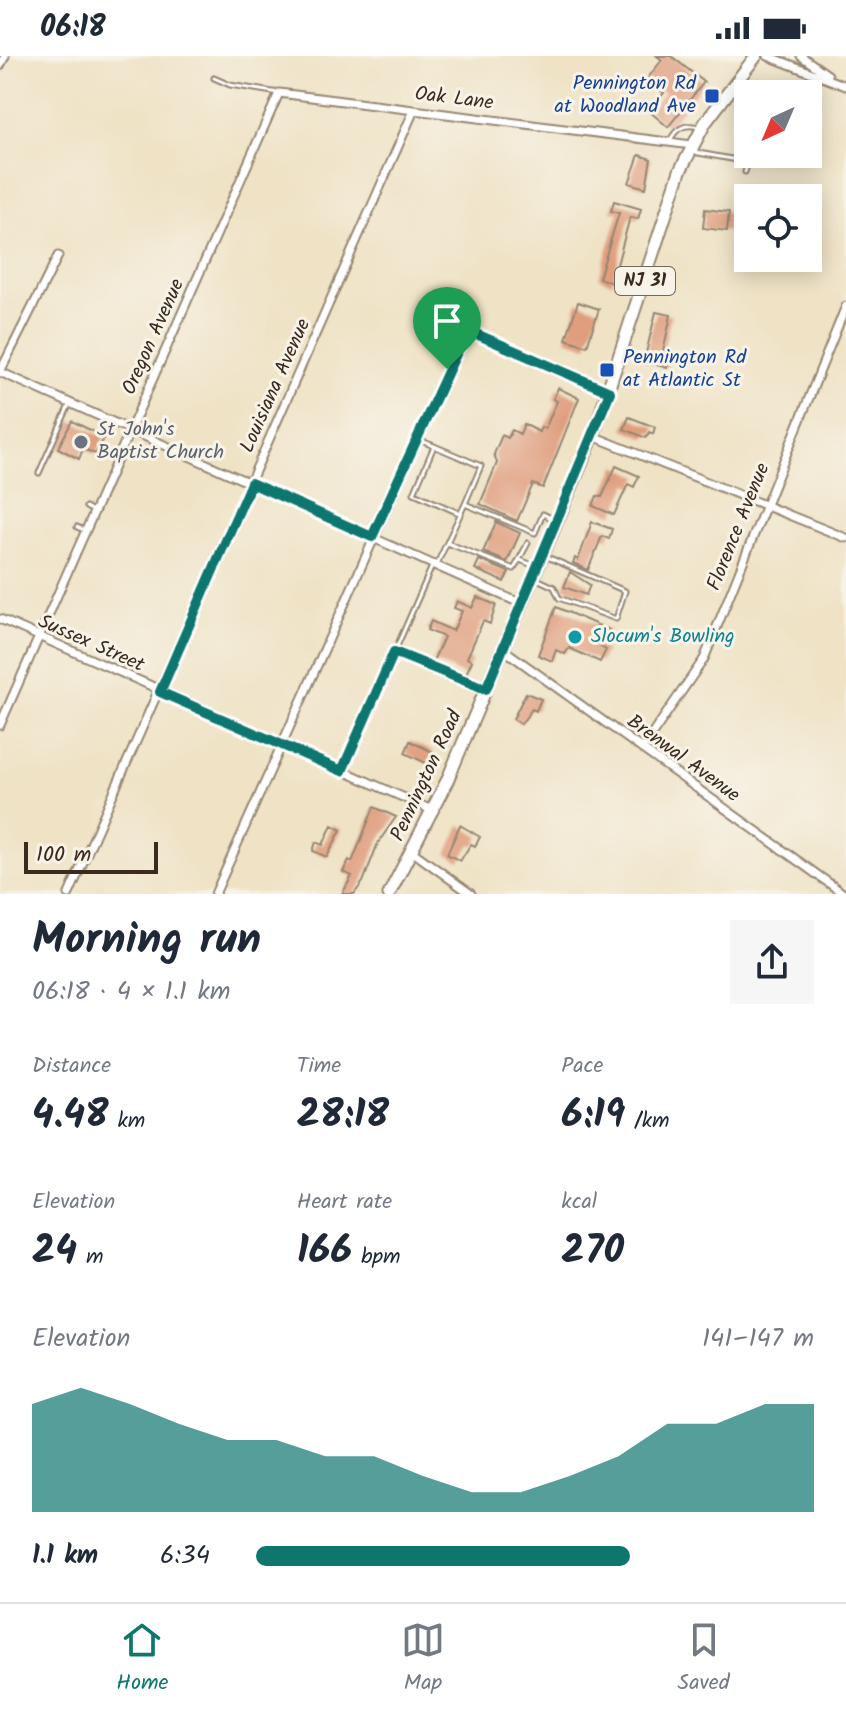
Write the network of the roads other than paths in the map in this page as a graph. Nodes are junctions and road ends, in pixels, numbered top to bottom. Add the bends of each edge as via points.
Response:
1 (5, 56) edge
2 (756, 56) edge
3 (768, 56) edge
4 (801, 56) edge
5 (0, 66) edge
6 (214, 78) dead end
7 (836, 81) junction
8 (846, 86) edge
9 (279, 93) junction
10 (414, 110) junction
11 (702, 128) junction
12 (670, 143) junction
13 (691, 148) junction
14 (745, 172) dead end
15 (58, 256) dead end
16 (846, 306) edge
17 (0, 372) edge
18 (610, 392) junction
19 (70, 403) junction
20 (130, 430) junction
21 (593, 436) junction
22 (415, 439) junction
23 (434, 446) junction
24 (39, 473) dead end
25 (251, 483) junction
26 (465, 504) junction
27 (765, 506) junction
28 (86, 507) dead end
29 (94, 512) junction
30 (461, 514) junction
31 (558, 521) junction
32 (372, 537) junction
33 (846, 538) edge
34 (447, 543) junction
35 (528, 543) dead end
36 (520, 560) junction
37 (434, 565) junction
38 (538, 567) junction
39 (522, 604) junction
40 (0, 619) edge
41 (38, 639) junction
42 (503, 649) junction
43 (394, 652) junction
44 (486, 689) junction
45 (160, 692) junction
46 (0, 725) edge
47 (281, 744) junction
48 (642, 749) junction
49 (342, 771) junction
50 (434, 811) junction
51 (413, 852) junction
52 (69, 894) edge
53 (215, 894) edge
54 (389, 894) edge
55 (471, 894) edge
56 (844, 894) edge

1 - 5 street
2 - 11 main road, Pennington Road / NJ 31
3 - 7 street
4 - 7 street
6 - 9 lane, Oak Lane
7 - 8 street
9 - 10 street, Oak Lane
9 - 20 street, Oregon Avenue
10 - 12 street, Oak Lane
10 - 25 street, Louisiana Avenue
11 - 12 lane via 678,129
11 - 13 main road, Pennington Road / NJ 31
12 - 13 street, Oak Lane
13 - 14 lane via 748,162
13 - 18 main road, Pennington Road / NJ 31
15 - 17 street
16 - 27 street, Florence Avenue
17 - 19 street
18 - 21 main road, Pennington Road / NJ 31
18 - 22 street via 467,330
19 - 20 street
19 - 24 lane
20 - 25 street
20 - 29 street, Oregon Avenue
21 - 27 street
21 - 31 main road, Pennington Road / NJ 31
22 - 23 lane
22 - 32 street
23 - 26 lane via 481,466
23 - 30 lane via 414,493
25 - 32 street
25 - 45 street, Louisiana Avenue
26 - 30 lane
26 - 31 lane via 535,533 543,514
27 - 33 street
27 - 48 street, Florence Avenue via 704,659
28 - 29 lane
29 - 41 street, Oregon Avenue via 82,529
30 - 34 lane
31 - 38 main road, Pennington Road / NJ 31
32 - 37 street
32 - 47 street
34 - 36 lane via 510,568
34 - 37 lane
35 - 36 lane
36 - 38 lane
37 - 39 street
37 - 43 lane
38 - 38 lane via 559,598 616,619 625,591
38 - 39 main road, Pennington Road / NJ 31
39 - 42 main road, Pennington Road / NJ 31
40 - 41 street, Sussex Street
41 - 45 street, Sussex Street
41 - 46 street, Oregon Avenue
42 - 44 main road, Pennington Road / NJ 31
42 - 48 street, Brenwal Avenue
43 - 44 lane
43 - 49 lane
44 - 50 main road, Pennington Road / NJ 31
45 - 47 street, Sussex Street
45 - 52 street, Louisiana Avenue
47 - 49 street, Sussex Street
47 - 53 street
48 - 56 street, Brenwal Avenue
49 - 50 street, Sussex Street
50 - 51 main road, Pennington Road / NJ 31
51 - 54 main road, Pennington Road / NJ 31
51 - 55 street

